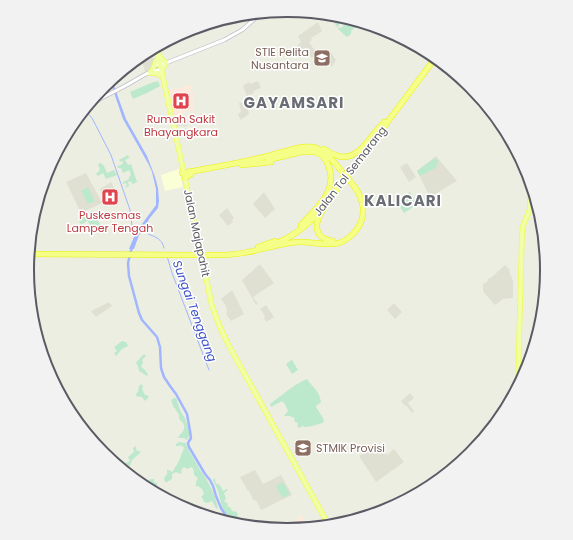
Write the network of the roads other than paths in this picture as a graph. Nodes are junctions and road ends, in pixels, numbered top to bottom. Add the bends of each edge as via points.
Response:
1 (255, 19) edge
2 (156, 53) edge
3 (155, 54) edge
4 (431, 62) edge
5 (431, 62) edge
6 (166, 63) junction
7 (159, 68) junction
8 (150, 72) junction
9 (101, 98) edge
10 (384, 122) junction
11 (247, 162) junction
12 (184, 174) junction
13 (347, 174) junction
14 (343, 180) junction
15 (334, 194) junction
16 (530, 202) edge
17 (531, 206) edge
18 (301, 225) junction
19 (261, 249) junction
20 (34, 253) edge
21 (205, 254) junction
22 (521, 281) junction
23 (520, 334) junction
24 (520, 367) edge
25 (518, 370) edge
26 (325, 520) edge

1 - 6 main road via 224,40
2 - 6 main road
3 - 7 main road, Jalan Majapahit
4 - 10 highway, Jalan Tol Semarang
5 - 13 highway, Jalan Tol Semarang
6 - 7 main road
6 - 7 main road
7 - 8 main road
7 - 8 main road via 156,73
7 - 12 main road, Jalan Majapahit
8 - 9 main road
10 - 11 highway via 363,148 352,156 339,156 313,145 285,149
10 - 13 highway, Jalan Tol Semarang
11 - 12 highway
11 - 15 highway via 309,150 323,153 354,189 361,205 361,215 356,228 341,240 329,241 322,237 317,227 318,219
11 - 18 highway via 270,162 310,152 319,153 323,157 331,173 329,190
11 - 19 highway via 286,151 313,147 328,156 355,187 362,202 363,211 359,225 353,234 342,242 298,242
12 - 26 main road, Jalan Majapahit via 211,308 222,334
13 - 14 highway, Jalan Tol Semarang, bridge
14 - 15 highway, Jalan Tol Semarang
14 - 18 highway, Jalan Tol Semarang via 318,210
15 - 19 highway, Jalan Tol Semarang via 300,229 285,239
16 - 22 main road via 522,233
17 - 22 main road via 524,231
18 - 21 highway, Jalan Tol Semarang via 274,242 238,251
19 - 21 highway, Jalan Tol Semarang via 234,254
20 - 21 highway, Jalan Tol Semarang, bridge
22 - 23 main road
23 - 24 main road
23 - 25 main road

